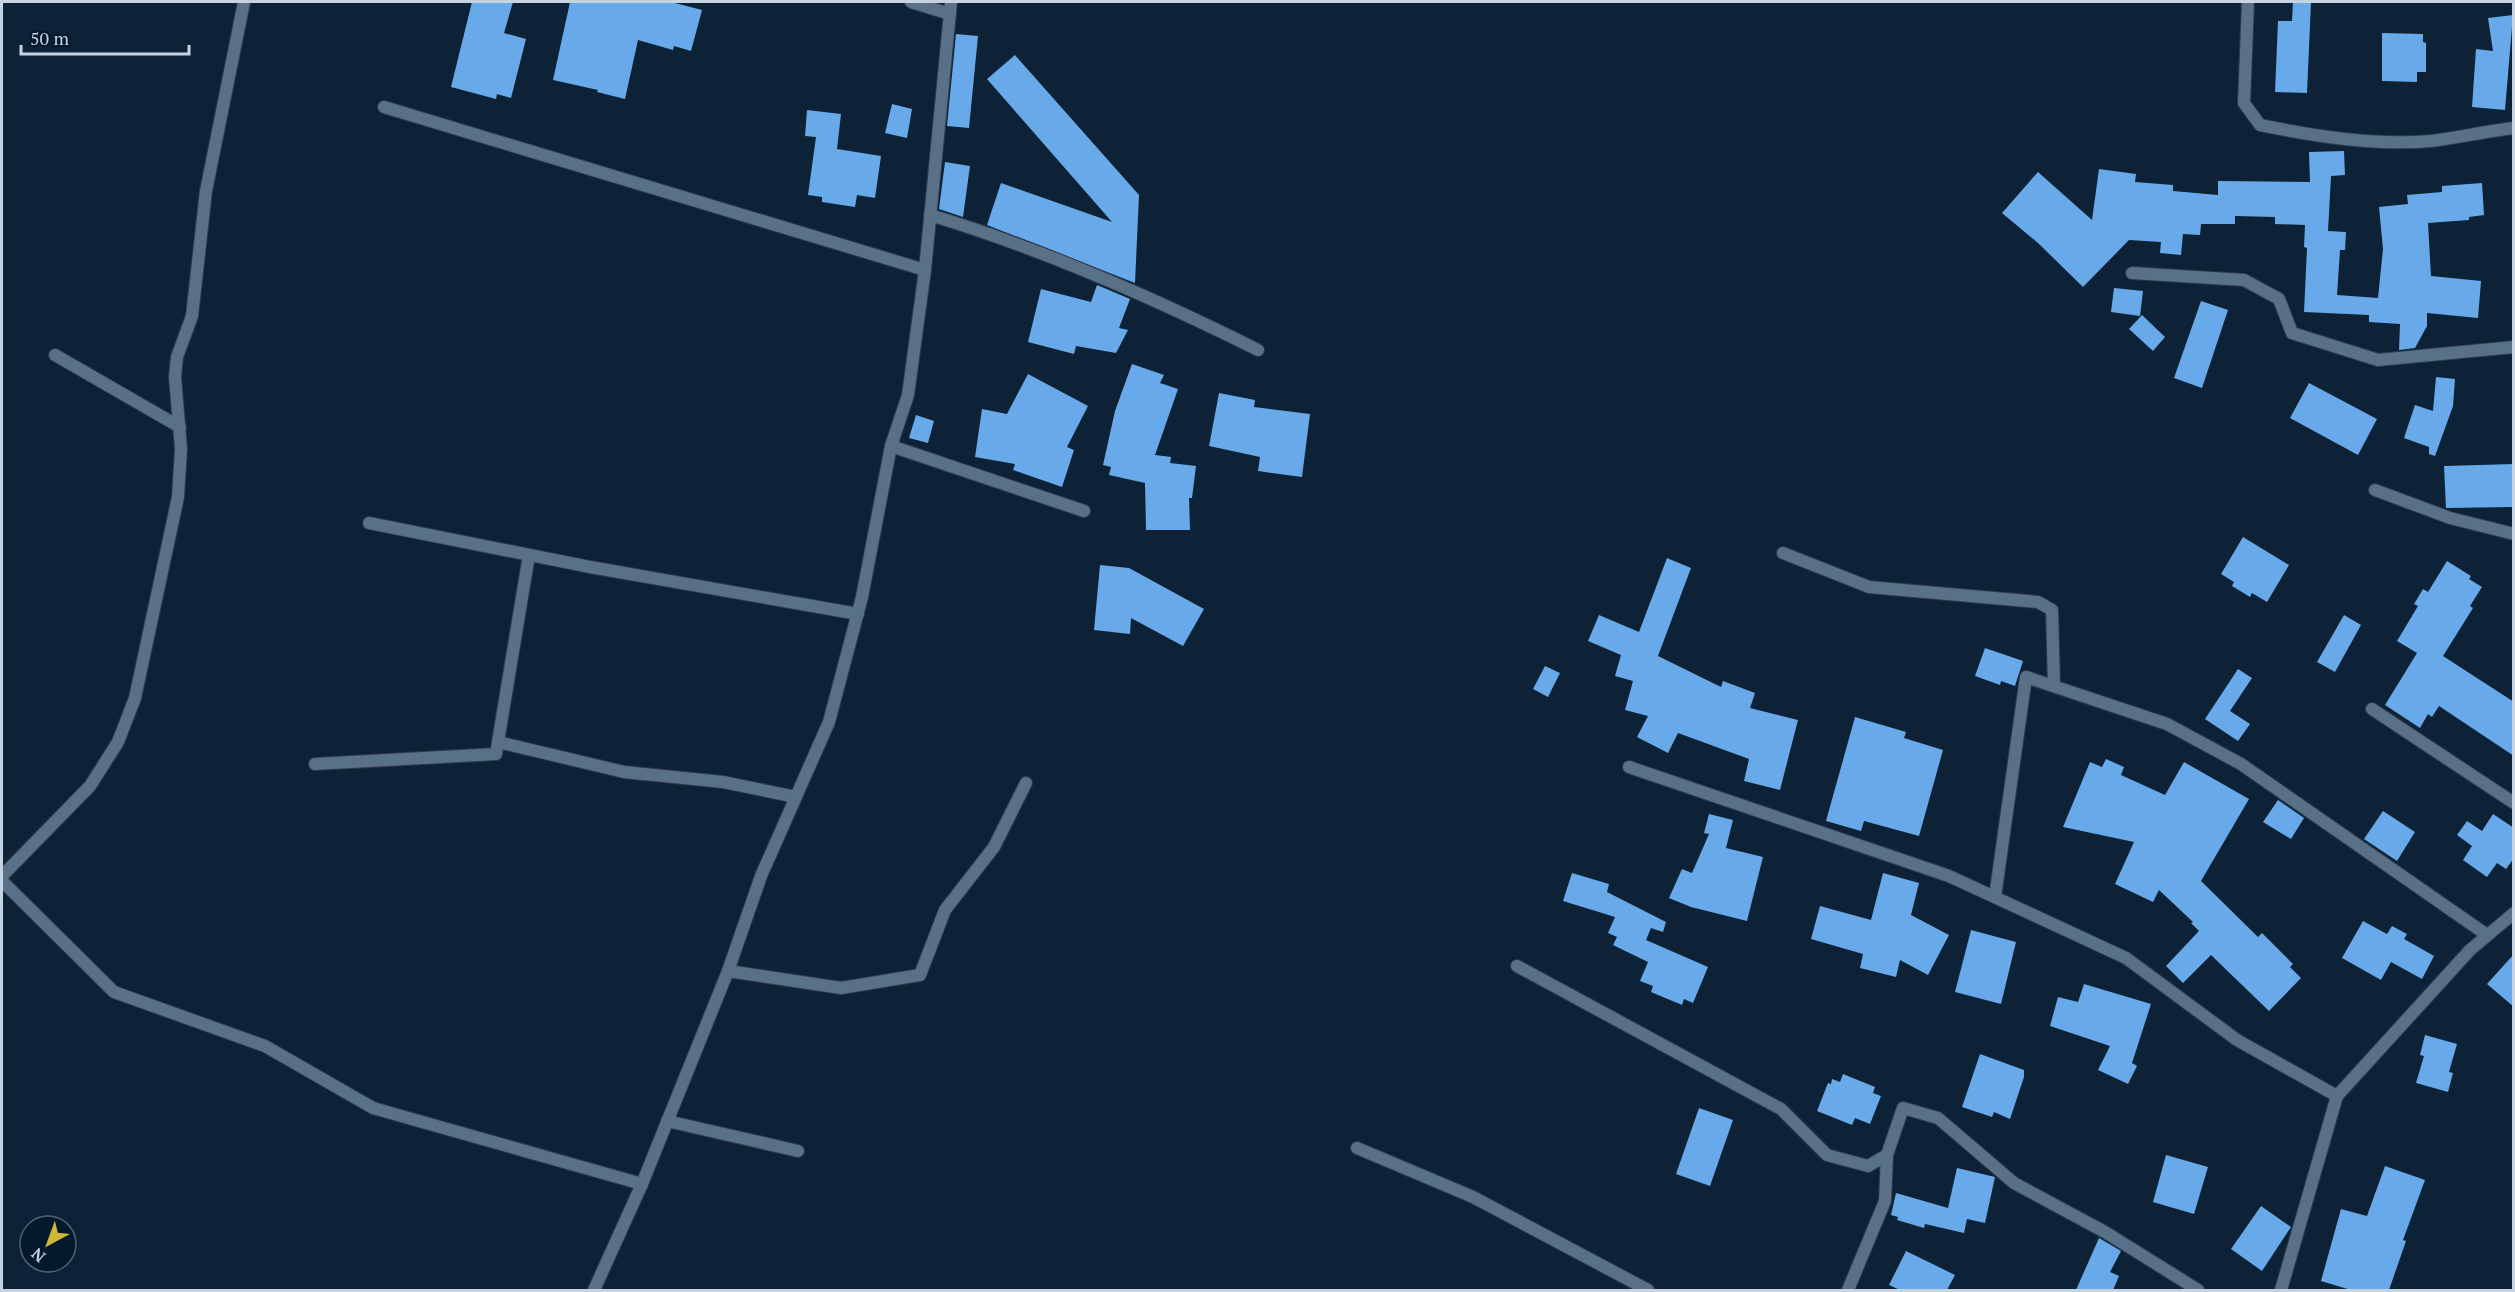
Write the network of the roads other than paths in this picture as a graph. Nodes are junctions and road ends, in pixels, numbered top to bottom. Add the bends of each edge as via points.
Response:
1 (244, 2) edge
2 (910, 2) edge
3 (2248, 2) edge
4 (951, 8) edge
5 (384, 107) dead end
6 (2514, 128) edge
7 (930, 215) junction
8 (925, 270) junction
9 (2132, 273) dead end
10 (2514, 348) edge
11 (1258, 350) dead end
12 (55, 355) dead end
13 (180, 427) junction
14 (891, 446) junction
15 (2375, 490) dead end
16 (1084, 511) dead end
17 (369, 524) dead end
18 (2514, 534) edge
19 (1783, 553) dead end
20 (529, 555) junction
21 (858, 614) junction
22 (2054, 686) junction
23 (2372, 709) dead end
24 (498, 742) junction
25 (315, 764) dead end
26 (1629, 767) dead end
27 (1026, 783) dead end
28 (796, 797) junction
29 (2514, 803) edge
30 (2, 876) edge
31 (2, 881) edge
32 (1995, 897) junction
33 (2514, 913) edge
34 (2487, 935) junction
35 (1517, 966) dead end
36 (728, 971) junction
37 (2337, 1096) junction
38 (667, 1121) junction
39 (1357, 1148) dead end
40 (798, 1151) dead end
41 (1887, 1155) junction
42 (642, 1184) junction
43 (594, 1290) edge
44 (1648, 1290) edge
45 (1848, 1290) edge
46 (2198, 1290) edge
47 (2281, 1290) edge

1 - 13 street via 206,191 192,316 177,357
2 - 4 street
3 - 6 street via 2244,103 2260,125 2313,136 2397,141 2431,141
4 - 7 street
5 - 8 street
7 - 8 street
7 - 11 street via 1069,264 1174,308
8 - 14 street via 908,395
9 - 10 street via 2244,280 2279,299 2292,333 2378,360
12 - 13 street
13 - 30 street via 178,497 135,698 118,742 90,786
14 - 16 street
14 - 21 street
15 - 18 street via 2450,518
17 - 20 street
19 - 22 street via 1869,587 2037,602 2052,610
20 - 21 street
20 - 24 street
21 - 28 street via 829,722
22 - 32 street via 2026,677
22 - 34 street via 2167,724 2241,764
23 - 29 street
24 - 25 street via 496,754
24 - 28 street via 624,772 723,782
26 - 32 street via 1949,876
27 - 36 street via 994,847 945,909 920,975 841,988
28 - 36 street via 761,876
31 - 42 street via 114,992 265,1046 373,1108
32 - 37 street via 2126,958 2237,1040
33 - 34 street
34 - 37 street
35 - 41 street via 1781,1109 1827,1155 1868,1166
36 - 38 street
37 - 47 street
38 - 40 street
38 - 42 street
39 - 44 street via 1473,1197
41 - 45 street via 1885,1201
41 - 46 street via 1903,1108 1938,1118 2014,1183 2105,1232
42 - 43 street

